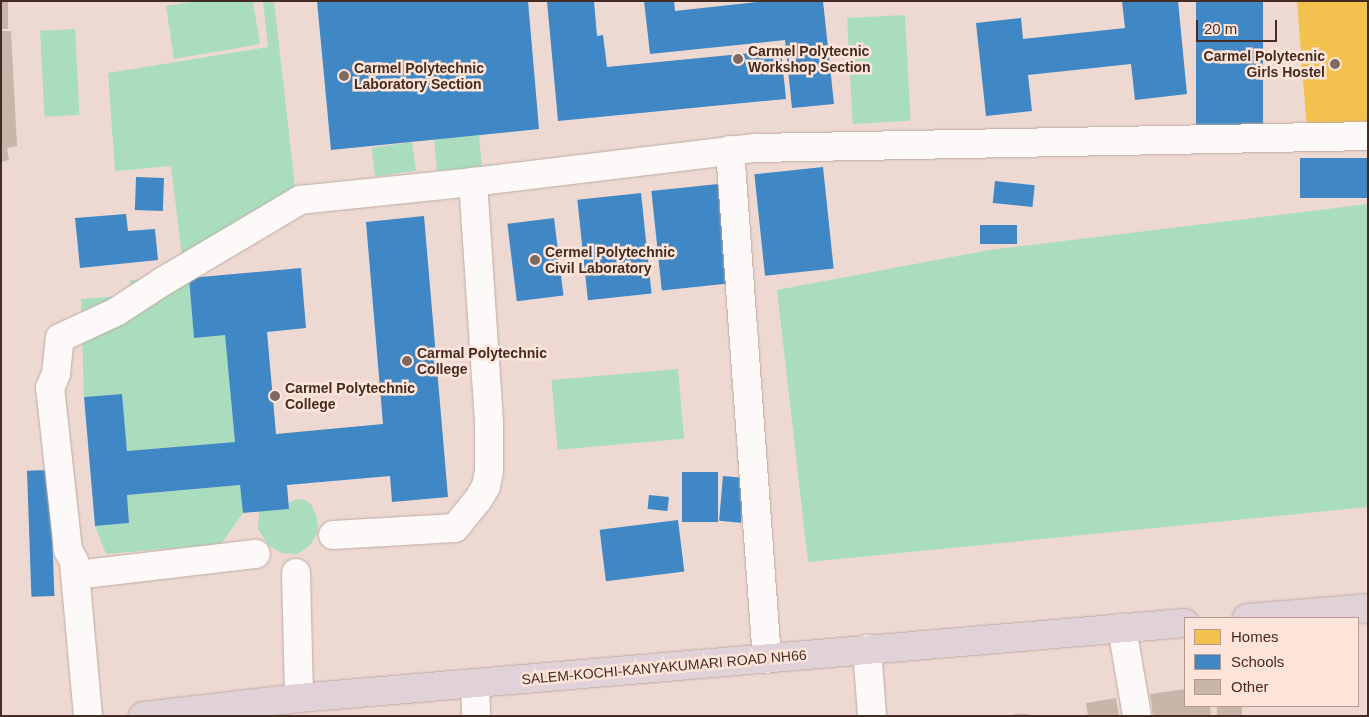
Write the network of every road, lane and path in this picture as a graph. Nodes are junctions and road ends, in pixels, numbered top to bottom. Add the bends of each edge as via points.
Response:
1 (1368, 136) edge
2 (730, 150) junction
3 (473, 182) junction
4 (333, 535) dead end
5 (256, 554) dead end
6 (75, 568) junction
7 (296, 573) dead end
8 (1368, 608) edge
9 (1259, 617) edge
10 (1184, 623) edge
11 (1122, 628) junction
12 (867, 649) junction
13 (767, 659) junction
14 (475, 683) junction
15 (299, 698) junction
16 (88, 716) edge
17 (143, 716) edge
18 (476, 716) edge
19 (872, 716) edge
20 (1137, 716) edge

1 - 2 street
2 - 3 street
2 - 13 street
3 - 4 street via 489,422 486,486 455,528
3 - 6 street via 300,200 116,312 60,338 56,374 50,388 68,550
5 - 6 street
6 - 16 street
7 - 15 street
8 - 9 highway
10 - 11 highway, SALEM-KOCHI-KANYAKUMARI ROAD NH66
11 - 12 highway, SALEM-KOCHI-KANYAKUMARI ROAD NH66
11 - 20 street
12 - 13 highway, SALEM-KOCHI-KANYAKUMARI ROAD NH66
12 - 19 street
13 - 14 highway, SALEM-KOCHI-KANYAKUMARI ROAD NH66
14 - 15 highway, SALEM-KOCHI-KANYAKUMARI ROAD NH66
14 - 18 street
15 - 17 highway, SALEM-KOCHI-KANYAKUMARI ROAD NH66

